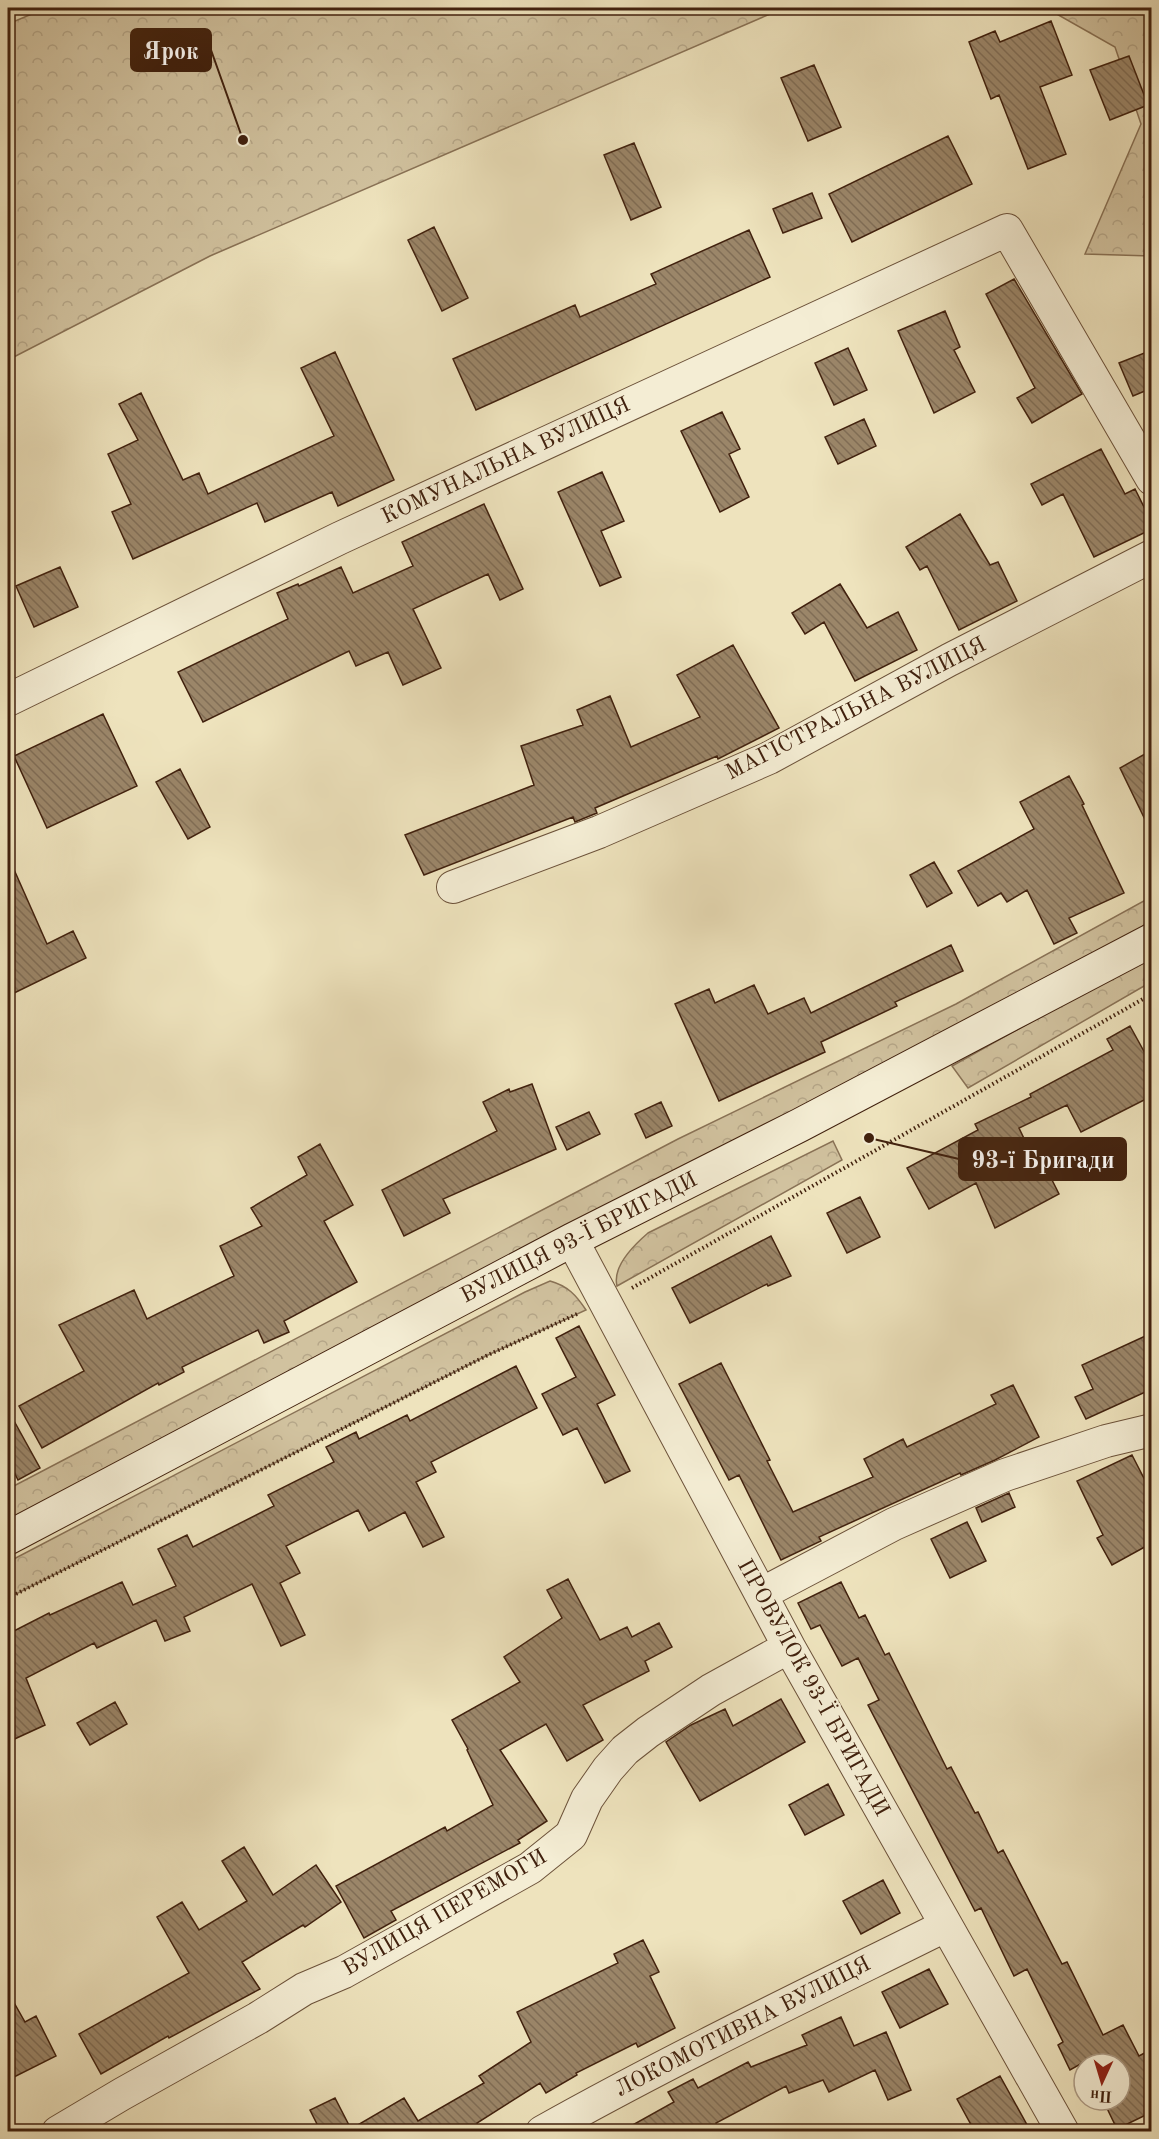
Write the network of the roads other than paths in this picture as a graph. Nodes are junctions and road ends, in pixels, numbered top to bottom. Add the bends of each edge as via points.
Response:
1 (1152, 479) edge
2 (1152, 556) edge
3 (8, 700) edge
4 (453, 887) dead end
5 (1152, 940) edge
6 (572, 1240) junction
7 (1152, 1430) edge
8 (8, 1538) edge
9 (761, 1594) junction
10 (789, 1647) junction
11 (945, 1926) junction
12 (58, 2132) edge
13 (542, 2132) edge
14 (1063, 2132) edge

1 - 3 street, КОМУНАЛЬНА ВУЛИЦЯ via 1007,230 340,538
2 - 4 street, МАГІСТРАЛЬНА ВУЛИЦЯ via 949,660 769,759 599,832
5 - 6 main road, ВУЛИЦЯ 93-Ї БРИГАДИ
6 - 8 main road, ВУЛИЦЯ 93-Ї БРИГАДИ
6 - 9 street, ПРОВУЛОК 93-Ї БРИГАДИ
7 - 9 street via 1005,1475 894,1524
9 - 10 street, ПРОВУЛОК 93-Ї БРИГАДИ
10 - 11 street, ПРОВУЛОК 93-Ї БРИГАДИ
10 - 12 street, ВУЛИЦЯ ПЕРЕМОГИ via 711,1690 625,1750 587,1799 572,1835 530,1868 344,1972 304,1989
11 - 13 street, ЛОКОМОТИВНА ВУЛИЦЯ
11 - 14 street, ПРОВУЛОК 93-Ї БРИГАДИ

